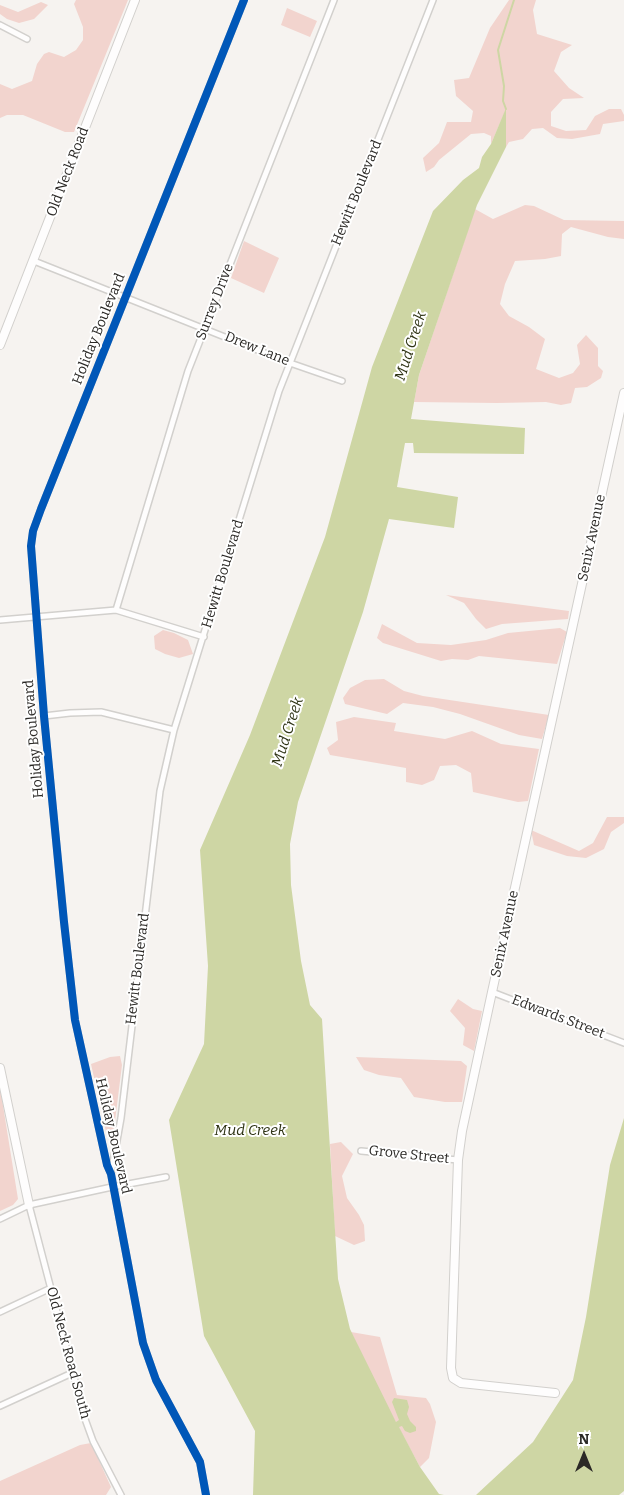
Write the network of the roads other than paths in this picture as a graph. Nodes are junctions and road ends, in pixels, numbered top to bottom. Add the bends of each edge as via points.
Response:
1 (135, 0) edge
2 (244, 0) edge
3 (334, 0) edge
4 (434, 0) edge
5 (0, 25) edge
6 (27, 39) dead end
7 (34, 260) junction
8 (126, 296) junction
9 (204, 329) junction
10 (0, 344) edge
11 (290, 362) junction
12 (342, 381) dead end
13 (624, 393) edge
14 (116, 610) junction
15 (37, 616) junction
16 (0, 620) edge
17 (204, 637) junction
18 (44, 716) junction
19 (174, 730) junction
20 (492, 992) junction
21 (624, 1043) edge
22 (0, 1068) edge
23 (361, 1150) dead end
24 (458, 1160) junction
25 (111, 1174) junction
26 (166, 1177) dead end
27 (112, 1187) junction
28 (29, 1205) junction
29 (0, 1219) edge
30 (51, 1288) junction
31 (0, 1312) edge
32 (72, 1373) junction
33 (555, 1393) dead end
34 (0, 1406) edge
35 (121, 1495) edge
36 (206, 1495) edge

1 - 7 street, Old Neck Road
2 - 8 street, Holiday Boulevard
3 - 9 street, Surrey Drive
4 - 11 street, Hewitt Boulevard
5 - 6 street
7 - 8 street, Drew Lane
7 - 10 street, Old Neck Road
8 - 9 street, Drew Lane
8 - 15 street, Holiday Boulevard via 33,531
9 - 11 street, Drew Lane
9 - 14 street, Surrey Drive via 188,371
11 - 12 street, Drew Lane
11 - 17 street, Hewitt Boulevard via 278,391
13 - 20 street, Senix Avenue
14 - 15 street
14 - 17 street
15 - 16 street
15 - 18 street, Holiday Boulevard
17 - 19 street, Hewitt Boulevard
18 - 19 street via 101,712
18 - 25 street, Holiday Boulevard via 75,1020
19 - 25 street, Hewitt Boulevard via 160,791 121,1118
20 - 21 street, Edwards Street
20 - 24 street, Senix Avenue
22 - 28 street
23 - 24 street, Grove Street
24 - 33 street, Senix Avenue via 453,1378 461,1383
25 - 27 street, Holiday Boulevard
26 - 27 street
27 - 28 street
27 - 36 street, Holiday Boulevard via 146,1352 156,1380 200,1462
28 - 29 street
28 - 30 street, Old Neck Road South
30 - 31 street
30 - 32 street, Old Neck Road South
32 - 34 street
32 - 35 street, Old Neck Road South via 93,1441

